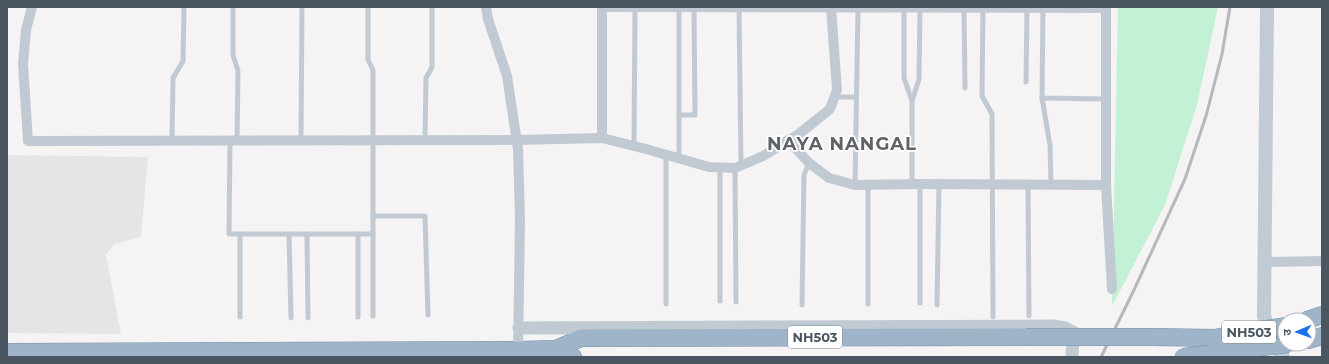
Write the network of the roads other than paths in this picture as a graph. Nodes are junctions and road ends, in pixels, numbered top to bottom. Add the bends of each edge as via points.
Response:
1 (32, 7) edge
2 (184, 7) edge
3 (233, 7) edge
4 (302, 7) edge
5 (368, 7) edge
6 (432, 7) edge
7 (486, 7) edge
8 (602, 7) edge
9 (681, 7) edge
10 (739, 7) edge
11 (799, 7) edge
12 (831, 7) edge
13 (983, 7) edge
14 (1043, 7) edge
15 (1106, 7) edge
16 (1267, 7) edge
17 (635, 8) edge
18 (694, 8) edge
19 (858, 8) edge
20 (907, 8) edge
21 (920, 8) edge
22 (964, 8) edge
23 (1027, 8) edge
24 (1026, 82) dead end
25 (965, 88) dead end
26 (834, 97) junction
27 (856, 97) junction
28 (1042, 98) junction
29 (1106, 99) junction
30 (912, 101) junction
31 (679, 115) junction
32 (602, 138) junction
33 (425, 140) junction
34 (517, 140) junction
35 (788, 140) junction
36 (172, 141) junction
37 (234, 141) junction
38 (301, 141) junction
39 (373, 141) junction
40 (634, 146) junction
41 (666, 155) junction
42 (679, 158) junction
43 (809, 163) junction
44 (738, 167) junction
45 (720, 168) junction
46 (916, 184) junction
47 (939, 184) junction
48 (855, 185) junction
49 (868, 185) junction
50 (992, 185) junction
51 (1028, 185) junction
52 (1051, 185) junction
53 (1106, 185) junction
54 (373, 216) junction
55 (240, 234) junction
56 (289, 234) junction
57 (307, 234) junction
58 (358, 234) junction
59 (373, 234) junction
60 (1322, 261) edge
61 (1265, 262) junction
62 (1112, 289) dead end
63 (720, 301) dead end
64 (736, 302) dead end
65 (920, 303) dead end
66 (666, 304) dead end
67 (868, 304) dead end
68 (802, 305) dead end
69 (937, 305) dead end
70 (428, 314) dead end
71 (373, 316) dead end
72 (1029, 316) dead end
73 (1264, 316) junction
74 (240, 317) dead end
75 (358, 317) dead end
76 (993, 317) dead end
77 (291, 318) dead end
78 (308, 318) dead end
79 (1277, 327) edge
80 (519, 328) junction
81 (600, 328) junction
82 (584, 338) junction
83 (1277, 345) edge
84 (556, 348) junction
85 (7, 352) edge
86 (518, 353) edge
87 (573, 357) edge
88 (1072, 357) edge
89 (1183, 357) edge
90 (1252, 357) edge
91 (1283, 357) edge

1 - 36 street via 26,30 23,64 28,141
2 - 36 lane via 183,61 173,78
3 - 37 lane via 233,56 238,71
4 - 38 lane
5 - 39 lane via 368,60 373,70
6 - 33 lane via 432,67 426,78
7 - 34 street via 507,76
8 - 17 street
8 - 32 street
9 - 17 street
9 - 18 street
9 - 31 lane
10 - 11 street
10 - 18 street
10 - 44 lane
11 - 12 street
12 - 19 street
12 - 26 street via 837,90
13 - 22 street
13 - 23 street
13 - 50 lane via 982,96 992,114
14 - 15 street
14 - 23 street
14 - 28 lane
15 - 29 street
16 - 61 main road
17 - 40 lane
18 - 31 lane via 694,115
19 - 20 street
19 - 27 lane
20 - 21 street
20 - 30 lane via 904,78
21 - 22 street
21 - 30 lane via 920,78
22 - 25 lane
23 - 24 lane
26 - 27 lane
26 - 35 street via 830,109
27 - 48 lane
28 - 29 lane
28 - 52 lane via 1050,145
29 - 53 street
30 - 46 lane
31 - 42 lane
32 - 34 street
32 - 40 street
33 - 34 street
33 - 39 street
34 - 80 street via 520,219
35 - 43 street
35 - 44 street via 763,156
36 - 37 street
37 - 38 street
37 - 55 lane via 229,234
38 - 39 street
39 - 54 lane
40 - 41 street
41 - 42 street
41 - 66 lane
42 - 45 street
43 - 48 street via 829,178
43 - 68 lane via 804,175
44 - 45 street
44 - 64 lane
45 - 63 lane
46 - 47 street
46 - 49 street
46 - 65 lane
47 - 50 street
47 - 69 lane
48 - 49 street
49 - 67 lane
50 - 51 street
50 - 76 lane
51 - 52 street
51 - 72 lane
52 - 53 street
53 - 62 street
54 - 59 lane
54 - 70 lane via 425,216
55 - 56 lane
55 - 74 lane
56 - 57 lane
56 - 77 lane
57 - 58 lane
57 - 78 lane
58 - 59 lane
58 - 75 lane
59 - 71 lane
60 - 61 street
61 - 73 main road
73 - 90 street
73 - 91 main road
79 - 82 highway, NH503, bridge via 1214,338
80 - 81 street
80 - 86 street
81 - 82 street
81 - 88 street via 1053,326 1073,332
82 - 84 highway, NH503
83 - 89 highway, NH503, bridge
84 - 86 highway, NH503
84 - 87 highway
85 - 86 highway, NH503

